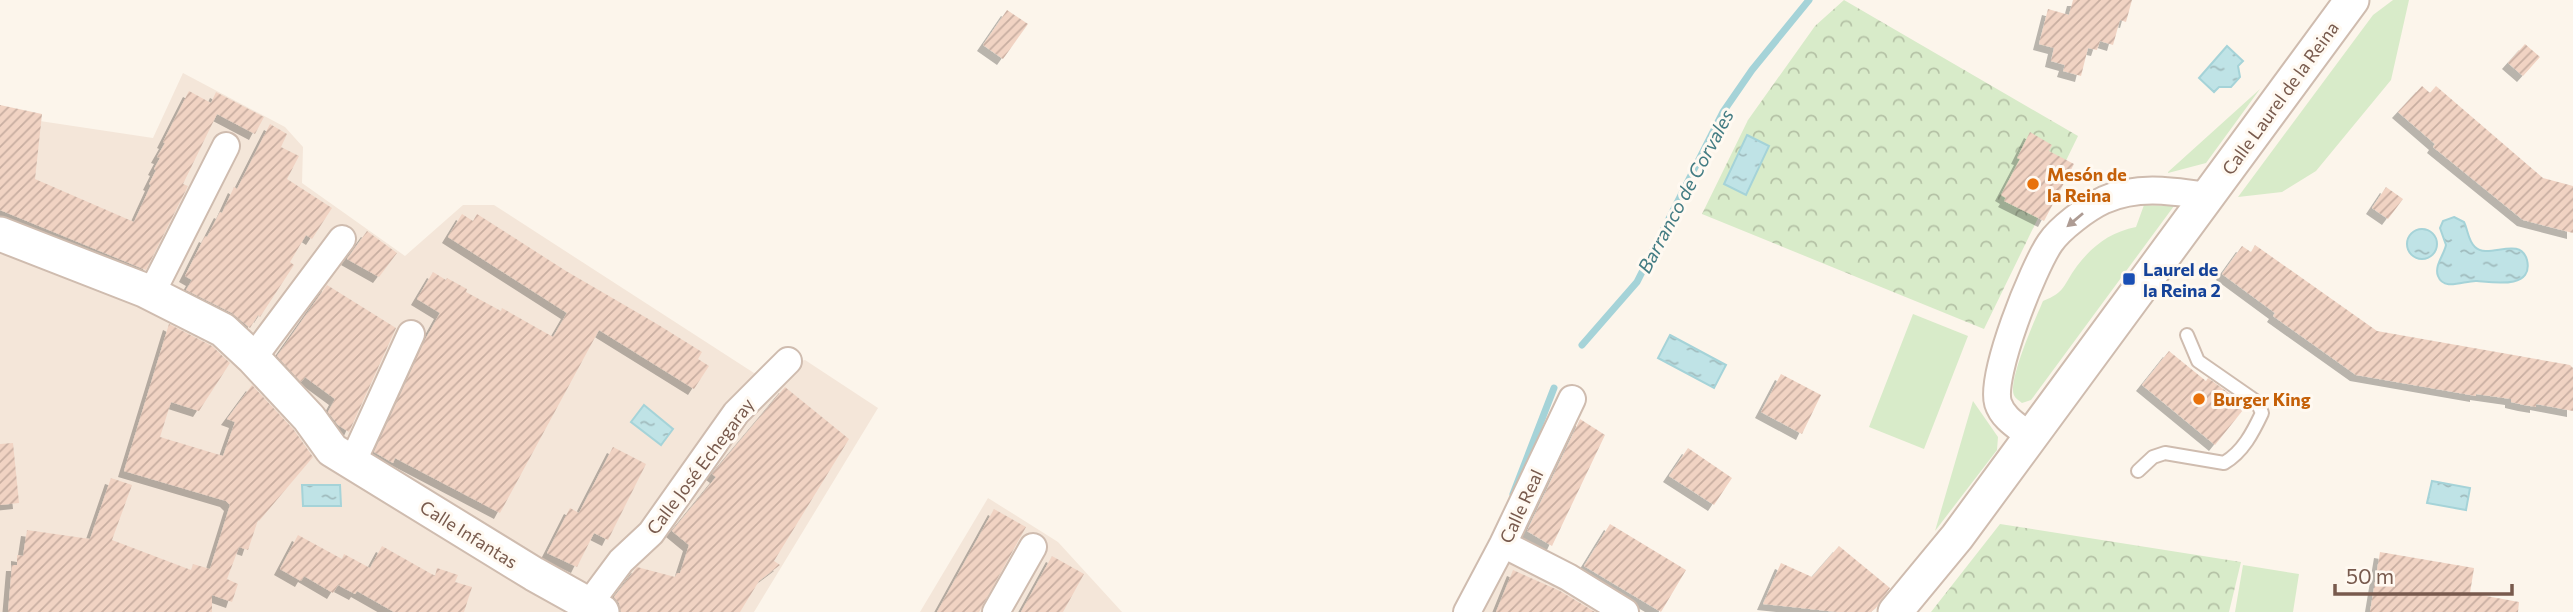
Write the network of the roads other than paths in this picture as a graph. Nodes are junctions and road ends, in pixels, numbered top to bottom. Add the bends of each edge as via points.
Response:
1 (2352, 0) edge
2 (226, 146) dead end
3 (2208, 197) junction
4 (0, 234) edge
5 (342, 239) dead end
6 (151, 294) junction
7 (411, 334) dead end
8 (2187, 335) dead end
9 (253, 358) junction
10 (788, 361) dead end
11 (1572, 399) dead end
12 (2031, 437) junction
13 (353, 461) junction
14 (2138, 471) dead end
15 (1503, 544) junction
16 (1033, 547) dead end
17 (590, 610) edge
18 (996, 612) edge
19 (1467, 612) edge
20 (1625, 612) edge
21 (1895, 612) edge

1 - 3 street, Calle Laurel de la Reina
2 - 6 street
3 - 12 street, Calle Laurel de la Reina
3 -> 12 street via 2154,189 2127,192 2078,216 2050,242 2012,322 1997,401 2004,415
4 - 6 street, Calle Infantas
5 - 9 street
6 - 9 street, Calle Infantas via 223,330
7 - 13 street
8 - 14 lane via 2198,361 2257,401 2262,413 2236,456 2224,463 2165,453 2152,457
9 - 13 street, Calle Infantas via 332,450
10 - 17 street, Calle José Echegaray via 736,413 650,533 621,561
11 - 15 street, Calle Real
12 - 21 street, Calle Laurel de la Reina
13 - 17 street, Calle Infantas
15 - 19 street, Calle Real
15 - 20 street
16 - 18 street

